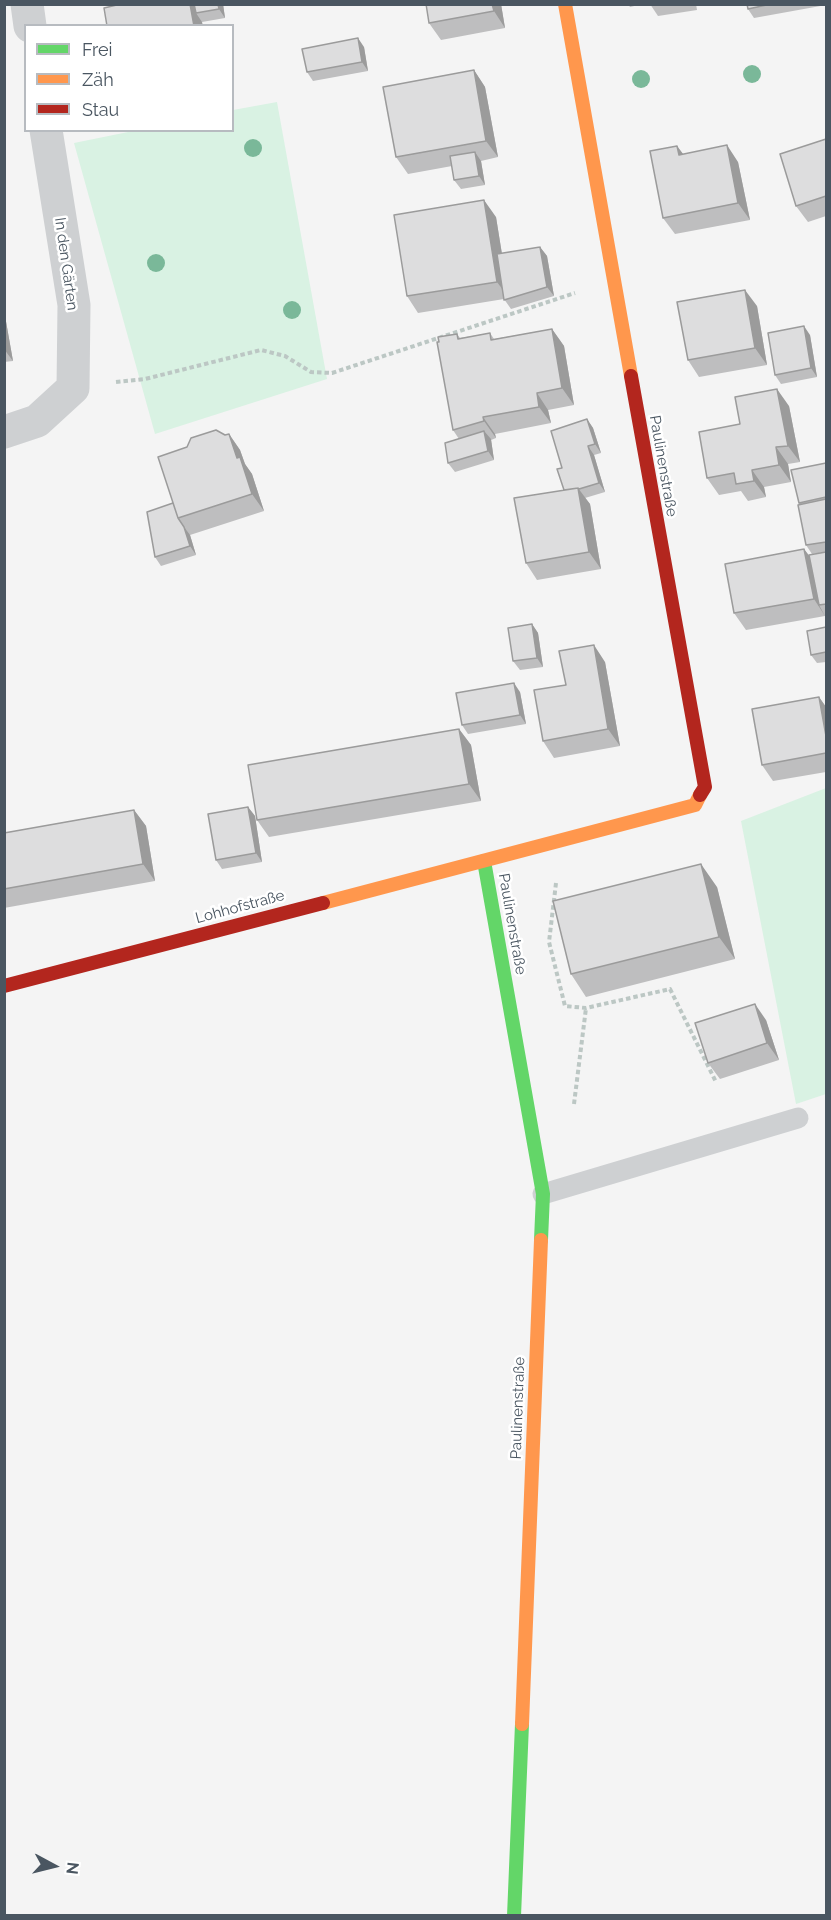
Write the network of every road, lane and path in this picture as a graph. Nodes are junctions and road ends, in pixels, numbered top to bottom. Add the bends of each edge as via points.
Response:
1 (27, 4) edge
2 (565, 4) edge
3 (30, 24) edge
4 (46, 132) edge
5 (613, 280) junction
6 (73, 388) junction
7 (4, 432) edge
8 (562, 841) junction
9 (484, 861) junction
10 (4, 986) edge
11 (586, 1008) junction
12 (716, 1082) edge
13 (574, 1104) dead end
14 (798, 1118) dead end
15 (543, 1194) junction
16 (514, 1916) edge

1 - 3 street
2 - 5 street, Paulinenstraße
4 - 6 street, In den Gärten via 74,305
5 - 6 path via 332,373 311,372 285,356 261,350 145,379
5 - 8 street, Paulinenstraße via 705,787 695,805
6 - 7 street via 37,421
8 - 9 street, Paulinenstraße
8 - 11 path via 549,942 565,1005
9 - 10 street, Lohhofstraße
9 - 15 street, Paulinenstraße
11 - 12 path via 670,990
11 - 13 path
14 - 15 lane
15 - 16 street, Paulinenstraße

